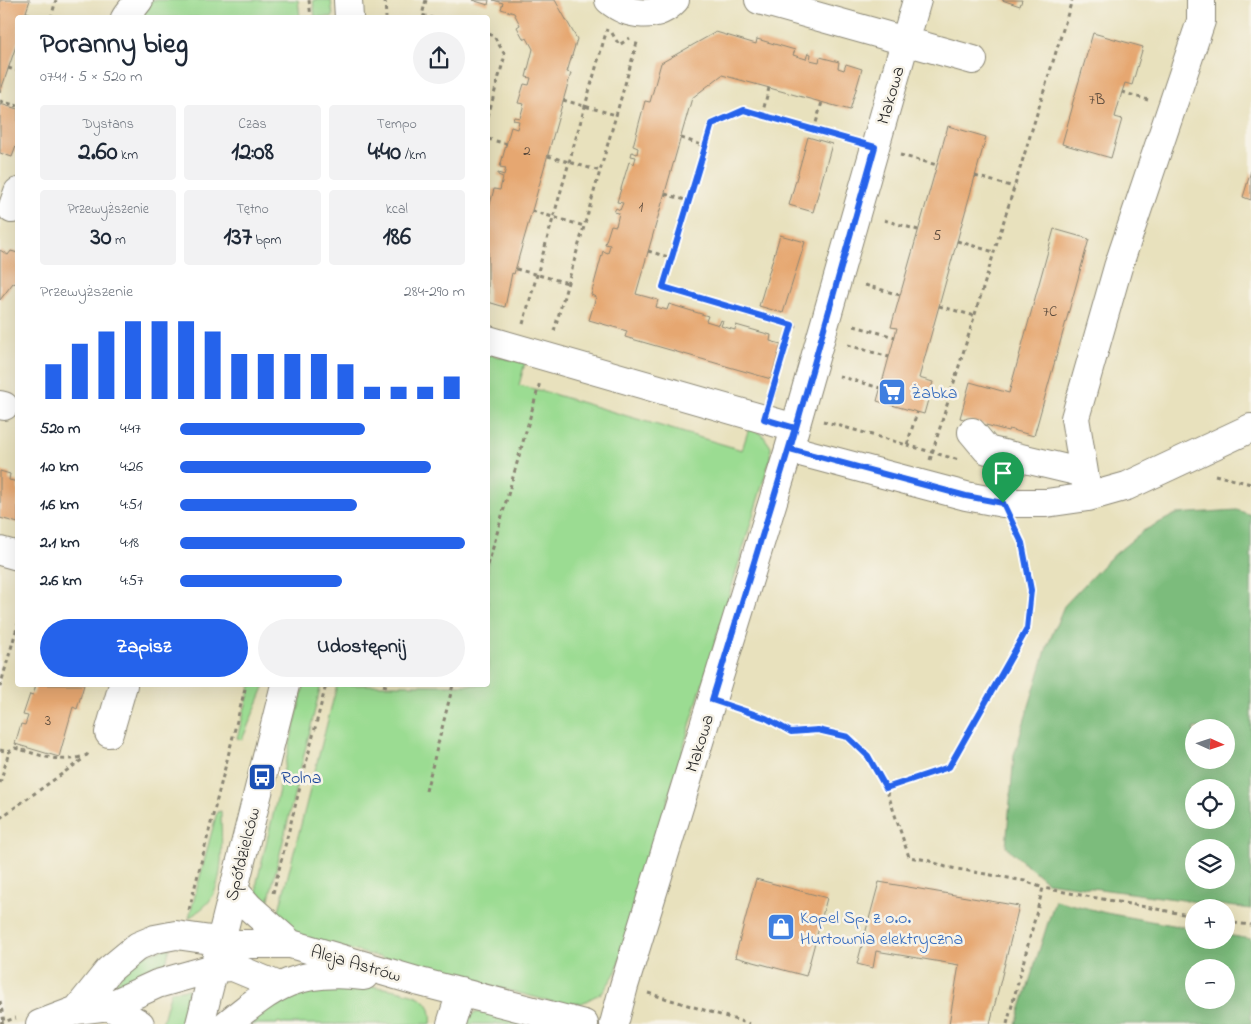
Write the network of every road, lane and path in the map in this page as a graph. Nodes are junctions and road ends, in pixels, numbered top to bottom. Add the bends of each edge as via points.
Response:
1 (56, 0) edge
2 (139, 0) edge
3 (309, 0) edge
4 (348, 0) edge
5 (385, 0) edge
6 (426, 0) edge
7 (675, 0) edge
8 (759, 0) edge
9 (917, 0) edge
10 (1072, 0) edge
11 (1202, 0) edge
12 (26, 13) dead end
13 (608, 13) edge
14 (32, 15) edge
15 (52, 15) edge
16 (127, 15) edge
17 (311, 15) edge
18 (349, 15) edge
19 (386, 15) edge
20 (422, 15) edge
21 (640, 33) dead end
22 (490, 35) edge
23 (905, 41) junction
24 (973, 60) dead end
25 (8, 68) dead end
26 (15, 70) edge
27 (769, 88) dead end
28 (563, 100) dead end
29 (0, 101) edge
30 (822, 102) dead end
31 (15, 105) edge
32 (586, 106) junction
33 (490, 109) edge
34 (616, 115) junction
35 (762, 115) junction
36 (814, 130) junction
37 (681, 138) dead end
38 (490, 140) edge
39 (507, 144) dead end
40 (705, 146) junction
41 (875, 147) junction
42 (548, 156) dead end
43 (570, 162) junction
44 (937, 165) dead end
45 (600, 171) junction
46 (975, 176) dead end
47 (1014, 187) junction
48 (664, 194) dead end
49 (689, 201) junction
50 (532, 211) dead end
51 (554, 218) junction
52 (884, 220) dead end
53 (584, 226) junction
54 (918, 230) dead end
55 (957, 241) dead end
56 (648, 251) dead end
57 (994, 252) junction
58 (672, 258) junction
59 (516, 268) dead end
60 (538, 275) junction
61 (568, 283) junction
62 (865, 285) dead end
63 (900, 295) dead end
64 (939, 306) dead end
65 (974, 316) junction
66 (792, 325) junction
67 (854, 326) dead end
68 (822, 334) junction
69 (895, 337) dead end
70 (490, 341) edge
71 (848, 345) dead end
72 (516, 348) junction
73 (547, 357) junction
74 (889, 357) dead end
75 (840, 376) dead end
76 (880, 388) dead end
77 (917, 412) dead end
78 (764, 419) junction
79 (1251, 428) edge
80 (795, 430) junction
81 (972, 432) dead end
82 (922, 484) junction
83 (1086, 485) junction
84 (1003, 503) junction
85 (0, 551) edge
86 (15, 555) edge
87 (490, 557) edge
88 (15, 634) edge
89 (0, 687) edge
90 (122, 687) edge
91 (245, 687) edge
92 (284, 687) edge
93 (325, 687) edge
94 (452, 687) edge
95 (712, 700) junction
96 (100, 740) joint
97 (0, 750) edge
98 (9, 752) junction
99 (87, 756) junction
100 (0, 783) edge
101 (886, 788) junction
102 (426, 791) dead end
103 (0, 818) edge
104 (1044, 888) junction
105 (233, 889) junction
106 (1185, 914) edge
107 (266, 922) junction
108 (1235, 923) edge
109 (1251, 925) edge
110 (182, 936) junction
111 (220, 940) junction
112 (291, 944) junction
113 (214, 968) junction
114 (420, 982) junction
115 (279, 986) junction
116 (624, 986) junction
117 (461, 992) junction
118 (0, 1001) edge
119 (109, 1006) junction
120 (77, 1010) junction
121 (4, 1022) dead end
122 (40, 1024) edge
123 (140, 1024) edge
124 (200, 1024) edge
125 (227, 1024) edge
126 (451, 1024) edge
127 (584, 1024) edge
128 (614, 1024) edge
129 (750, 1024) edge
130 (1006, 1024) edge

1 - 15 path
2 - 16 street
3 - 17 path
4 - 18 street
5 - 19 path
6 - 20 path
7 - 13 street via 651,13 628,12 617,7
8 - 23 street
9 - 23 street, Makowa
10 - 47 path
11 - 83 street via 1201,21 1118,267 1075,418
12 - 14 path
13 - 32 path
21 - 34 path
22 - 33 path via 505,55
23 - 24 street
23 - 41 street, Makowa
25 - 26 path
27 - 35 path
28 - 32 path
29 - 31 path
30 - 36 path
32 - 34 path
32 - 43 path
34 - 45 path
35 - 36 path
35 - 40 path via 744,110 712,124
36 - 41 path
37 - 40 path
38 - 39 path
40 - 49 path
41 - 44 path
41 - 68 street, Makowa
42 - 43 path
43 - 45 path
43 - 51 path
45 - 53 path
46 - 47 path
47 - 57 path
48 - 49 path
49 - 58 path
50 - 51 path
51 - 53 path
51 - 60 path
52 - 54 path
53 - 61 path
55 - 57 path
56 - 58 path
57 - 65 path
58 - 66 path via 663,287
59 - 60 path
60 - 61 path
60 - 72 path
61 - 73 path
62 - 63 path
64 - 65 path
65 - 82 path
66 - 68 path
66 - 78 path
67 - 69 path
68 - 80 street, Makowa
70 - 72 street
71 - 74 path
72 - 73 street
73 - 78 street
73 - 87 path
75 - 76 path
77 - 80 path via 907,445
78 - 80 street
79 - 83 street via 1126,486
80 - 82 street
80 - 95 street, Makowa
81 - 83 street via 987,450
82 - 84 street
83 - 84 street via 1046,503
84 - 101 path via 1022,543 1031,590 1027,629 949,767
85 - 86 street
88 - 89 path
90 - 96 street
91 - 110 path
92 - 105 street, Spółdzielców
93 - 107 path
94 - 102 path
95 - 101 path via 766,718 791,732 818,730 848,737 868,756
95 - 116 street, Makowa
96 - 99 path
97 - 98 path
98 - 99 path via 15,748 59,760
98 - 100 path
99 - 103 path
101 - 104 path via 909,857 1025,881
104 - 106 path
104 - 130 path
105 - 107 street, Aleja Astrów
105 - 111 street, Spółdzielców
107 - 112 street, Aleja Astrów
108 - 109 path
110 - 111 street
110 - 120 street via 155,938 138,946 109,970
111 - 112 street, Aleja Astrów via 239,944
111 - 113 street, Spółdzielców
112 - 114 street, Aleja Astrów
113 - 115 street via 233,967
113 - 119 street via 157,984
113 - 124 street, Spółdzielców
114 - 115 street, Aleja Astrów via 344,973 313,975
114 - 117 street, Aleja Astrów
115 - 125 street, Aleja Astrów
116 - 128 street, Makowa
116 - 129 path
117 - 126 street
117 - 127 street, Aleja Astrów
118 - 121 path
119 - 120 street
119 - 123 street
120 - 122 street

